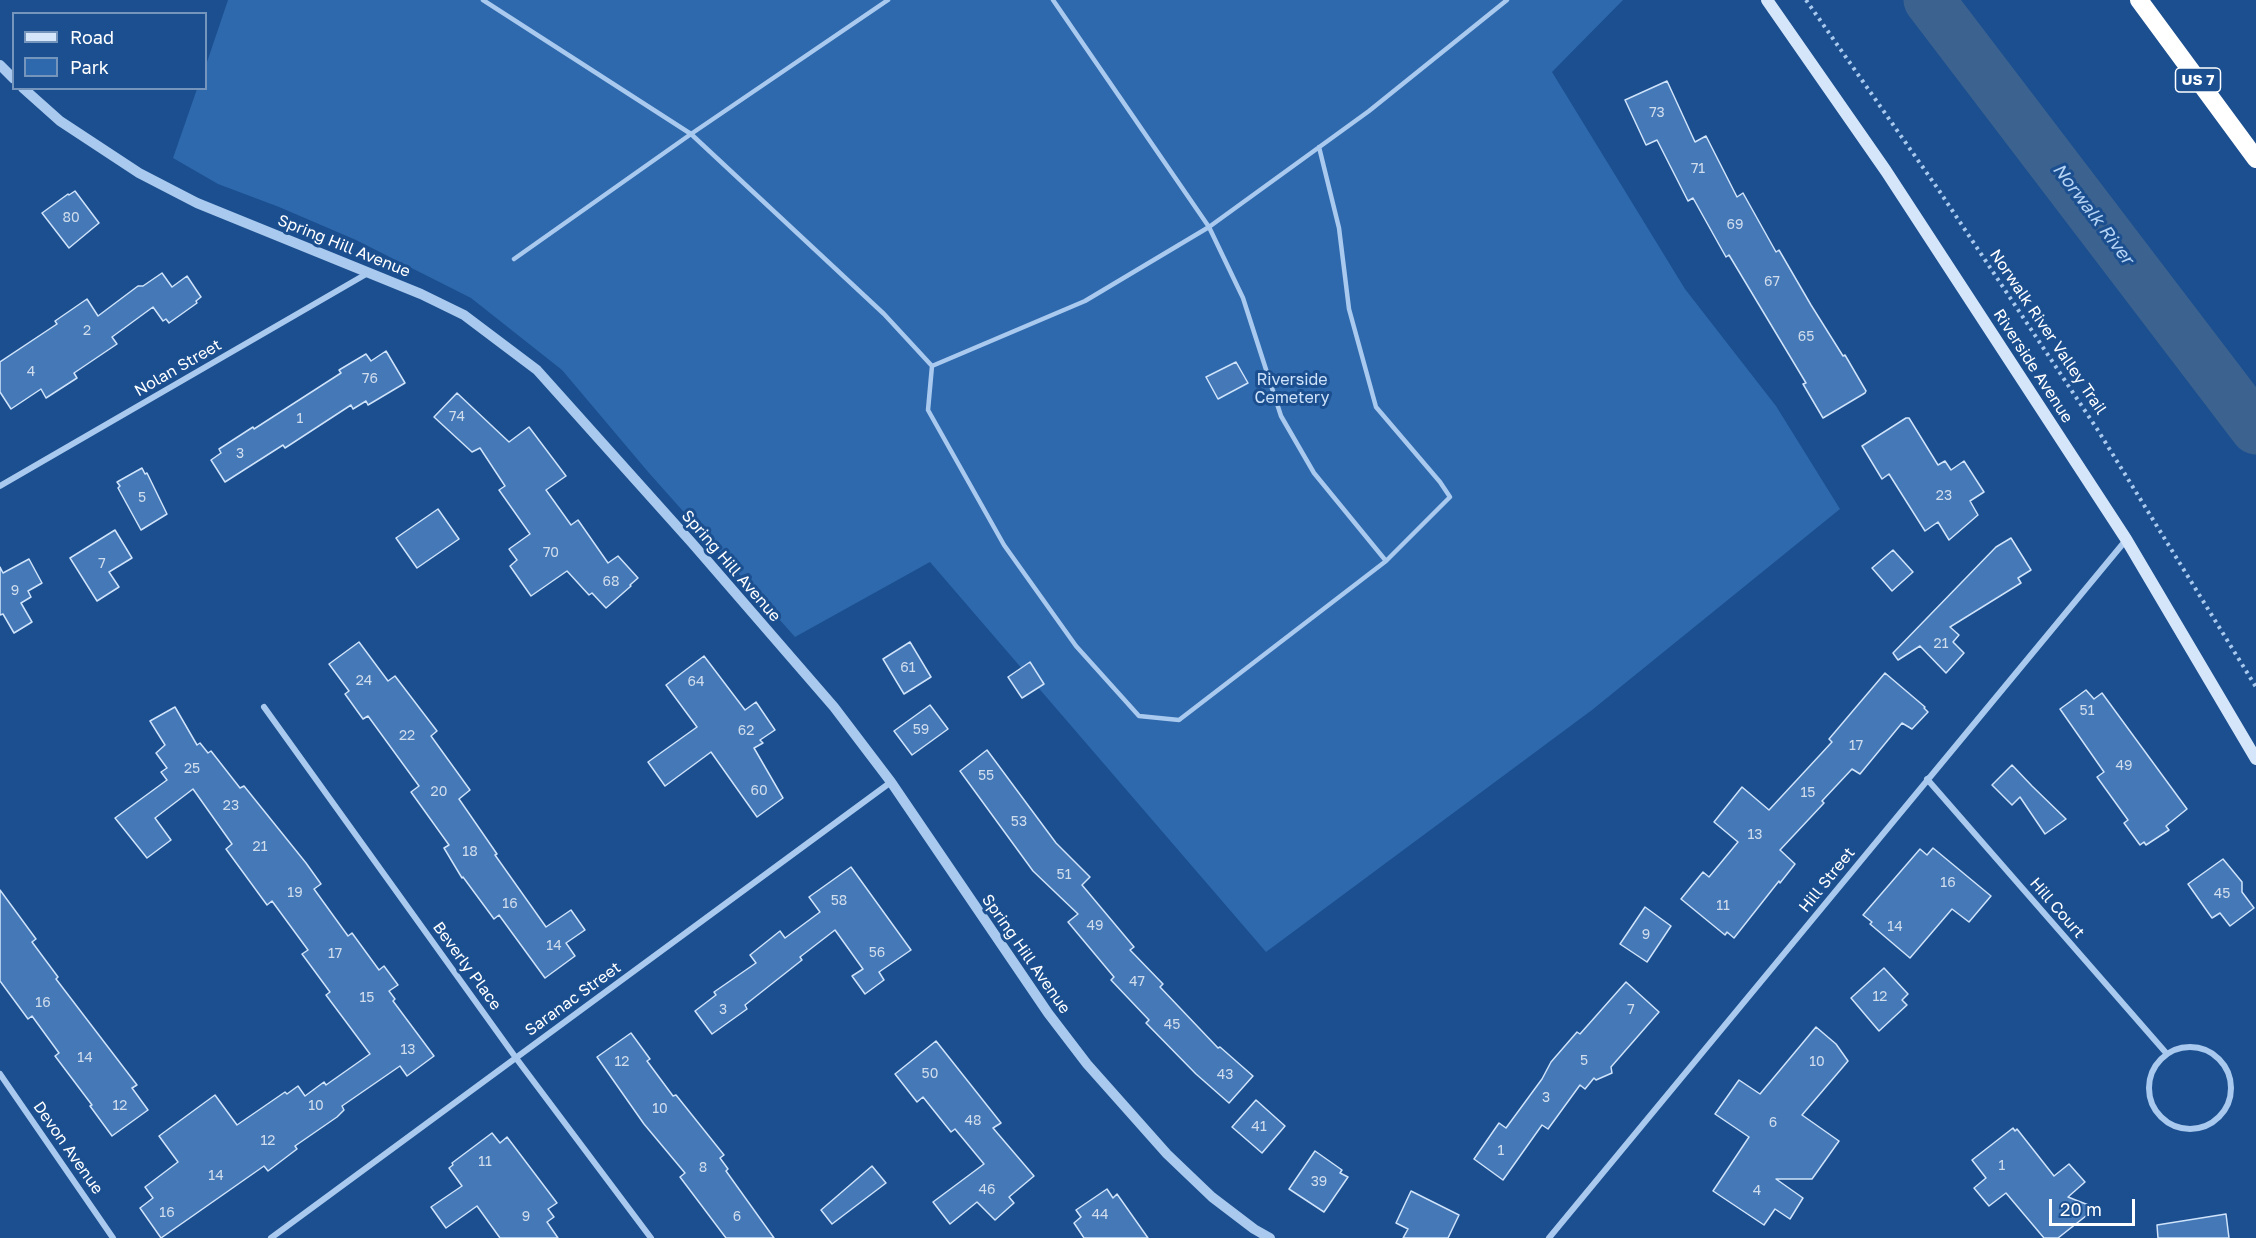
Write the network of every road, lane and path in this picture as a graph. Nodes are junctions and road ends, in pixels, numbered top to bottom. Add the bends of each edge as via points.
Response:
1 (483, 0) edge
2 (888, 0) edge
3 (1053, 0) edge
4 (1507, 0) edge
5 (1767, 0) edge
6 (1806, 0) edge
7 (2139, 0) edge
8 (0, 65) edge
9 (12, 77) edge
10 (25, 90) edge
11 (691, 134) junction
12 (1319, 147) junction
13 (2256, 159) edge
14 (1209, 227) junction
15 (514, 259) dead end
16 (369, 273) junction
17 (932, 366) junction
18 (0, 486) edge
19 (2126, 539) junction
20 (1386, 561) junction
21 (2256, 687) edge
22 (264, 707) dead end
23 (2256, 759) edge
24 (1927, 779) junction
25 (891, 782) junction
26 (2167, 1054) junction
27 (516, 1058) junction
28 (0, 1074) edge
29 (113, 1238) edge
30 (271, 1238) edge
31 (651, 1238) edge
32 (1270, 1238) edge
33 (1550, 1238) edge

1 - 11 lane
2 - 11 lane
3 - 14 lane
4 - 12 lane
5 - 19 main road, Riverside Avenue via 1886,171
6 - 21 path, Norwalk River Valley Trail via 1938,189 2099,432
7 - 13 highway, US 7
8 - 9 street
10 - 16 street, Spring Hill Avenue via 60,121 139,173 197,203
11 - 15 lane
11 - 17 lane via 884,314
12 - 14 lane
12 - 20 lane via 1339,228 1349,309 1376,407 1450,497
14 - 17 lane via 1084,301
14 - 20 lane via 1243,298 1281,416 1314,473
16 - 18 street, Nolan Street
16 - 25 street, Spring Hill Avenue via 464,315 537,370 834,707
17 - 20 lane via 928,410 1004,545 1076,646 1139,716 1179,720
19 - 23 main road, Riverside Avenue
19 - 24 street, Hill Street
22 - 27 street, Beverly Place
24 - 26 street, Hill Court
24 - 33 street, Hill Street
25 - 27 street, Saranac Street
25 - 32 street, Spring Hill Avenue via 1087,1065 1167,1154 1212,1197
26 - 26 street via 2153,1070 2148,1091 2162,1119 2188,1130 2205,1128 2217,1121 2227,1109 2232,1084 2220,1059 2197,1047 2182,1047
27 - 30 street, Saranac Street
27 - 31 street, Beverly Place
28 - 29 street, Devon Avenue

